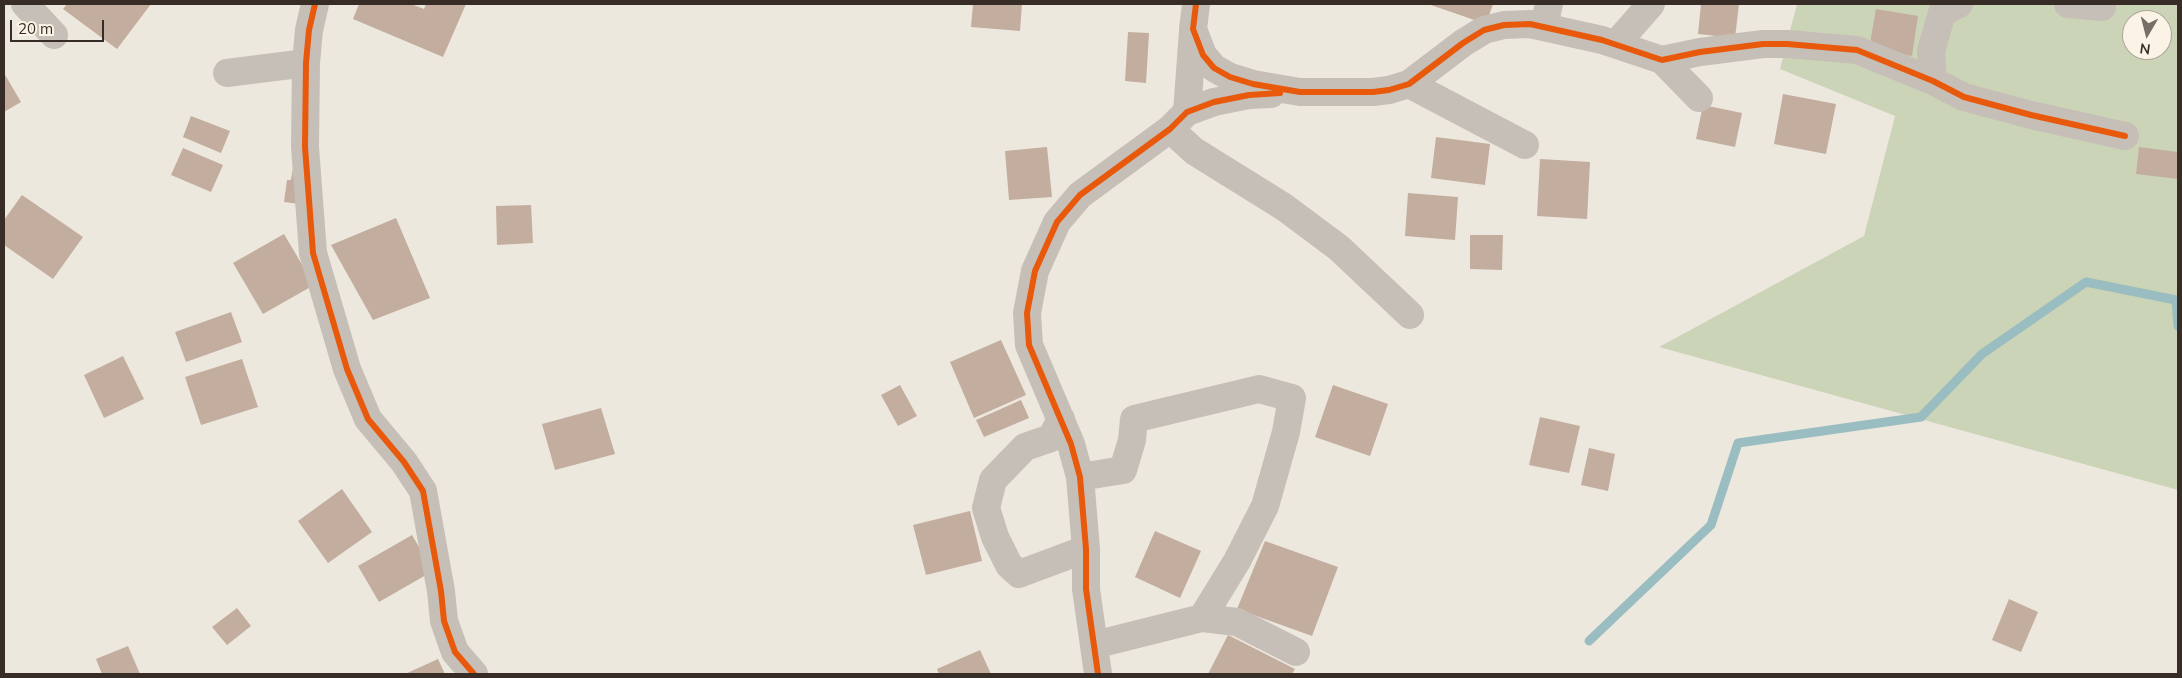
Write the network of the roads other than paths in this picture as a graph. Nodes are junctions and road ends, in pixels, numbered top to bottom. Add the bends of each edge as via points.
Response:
1 (25, 4) edge
2 (315, 4) edge
3 (1651, 4) edge
4 (1959, 4) edge
5 (2068, 4) edge
6 (2102, 7) dead end
7 (1546, 15) edge
8 (1195, 17) edge
9 (54, 35) dead end
10 (1616, 44) junction
11 (1662, 60) junction
12 (306, 63) junction
13 (227, 73) dead end
14 (1933, 81) junction
15 (1408, 84) junction
16 (1300, 92) junction
17 (1699, 98) dead end
18 (1178, 120) junction
19 (2125, 136) dead end
20 (1525, 145) dead end
21 (1410, 315) dead end
22 (1061, 419) junction
23 (1080, 478) junction
24 (1086, 549) junction
25 (1202, 618) junction
26 (1094, 645) junction
27 (1296, 652) dead end
28 (474, 674) edge
29 (1098, 674) edge

1 - 9 street
2 - 12 street
3 - 10 street
4 - 14 street via 1942,13 1931,51
5 - 6 street
7 - 10 street
7 - 15 street via 1530,24 1484,30
8 - 16 street via 1203,55 1214,68 1253,84
8 - 18 street
10 - 11 street
11 - 14 street via 1700,52 1787,44 1857,50
11 - 17 street
12 - 13 street
12 - 28 street via 306,147 313,253 347,369 368,419 404,462 423,491 444,621 455,652
14 - 19 street via 1964,97 2031,116
15 - 16 street via 1373,92
15 - 20 street
16 - 18 street via 1248,95 1214,102
18 - 21 street via 1194,151 1284,207 1339,248
18 - 22 street via 1080,195 1057,222 1035,271 1027,313 1029,345
22 - 23 street
22 - 24 street via 1051,438 1025,447 993,480 986,508 1008,565 1019,574
23 - 24 street
23 - 25 street via 1124,470 1134,419 1259,389 1292,398 1265,506 1237,561
24 - 26 street via 1086,589
25 - 26 street
25 - 27 street via 1237,622
26 - 29 street

